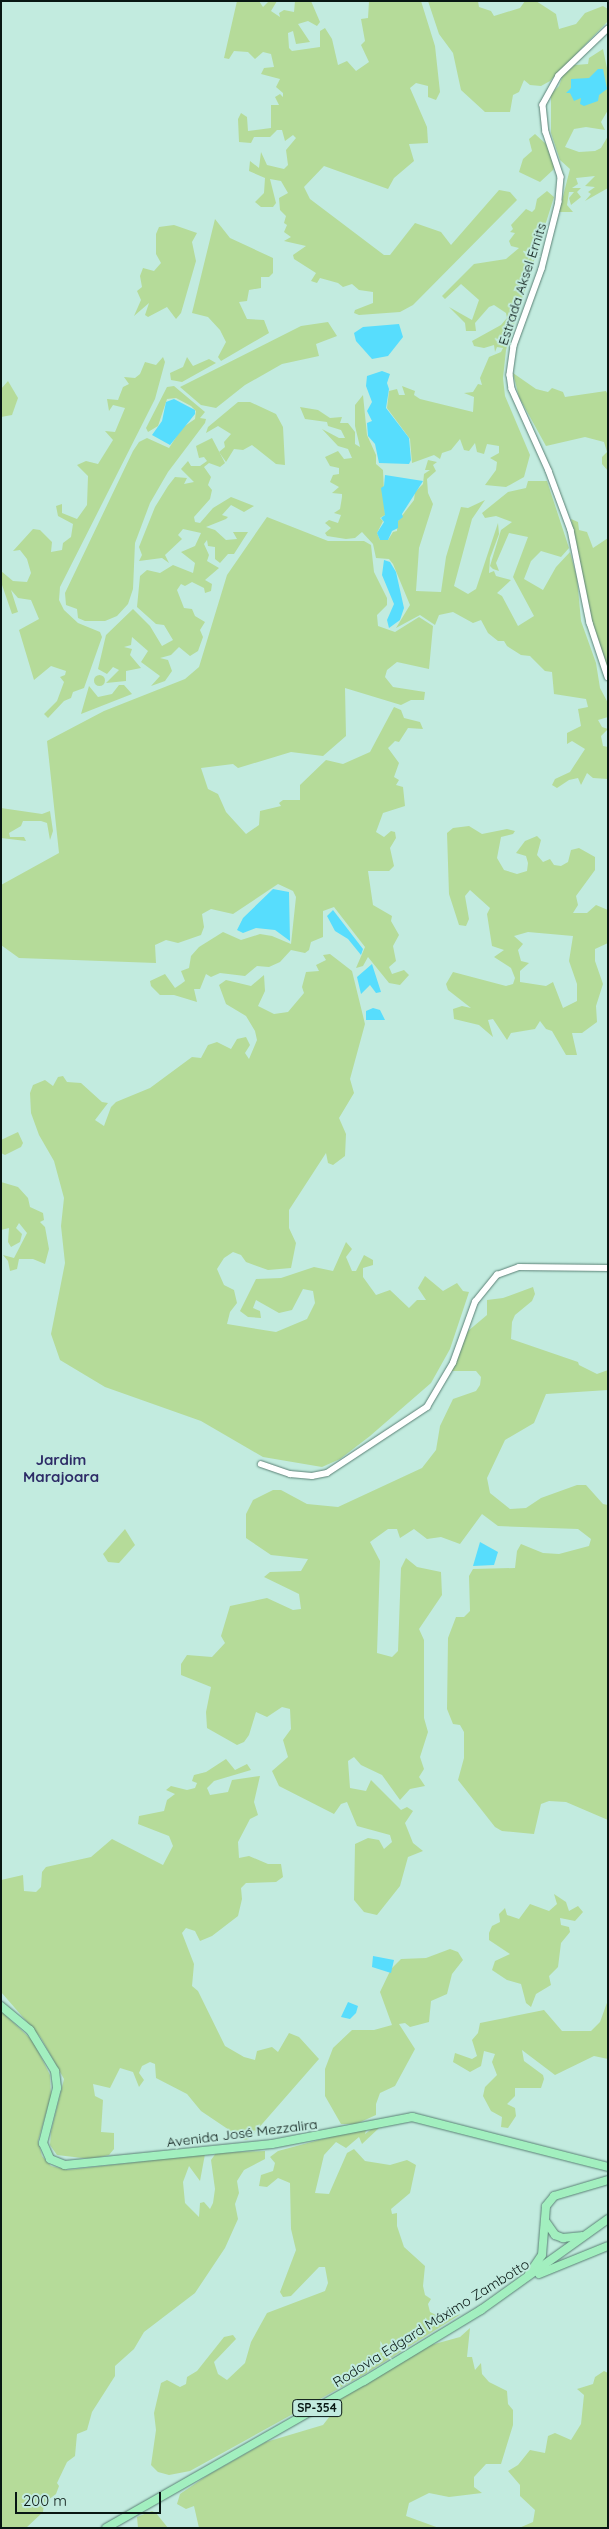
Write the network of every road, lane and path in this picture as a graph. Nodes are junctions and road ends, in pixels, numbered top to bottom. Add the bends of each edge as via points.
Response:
1 (608, 29) edge
2 (608, 677) edge
3 (608, 1268) edge
4 (261, 1464) dead end
5 (1, 2006) edge
6 (608, 2167) edge
7 (608, 2180) edge
8 (545, 2218) junction
9 (608, 2219) edge
10 (588, 2234) junction
11 (606, 2247) edge
12 (523, 2281) junction
13 (106, 2528) edge

1 - 2 street, Estrada Aksel Ernits via 559,76 543,105 546,132 561,177 559,202 542,269 514,346 510,375 515,396 571,530 590,623
3 - 4 street via 520,1267 497,1275 474,1302 453,1363 427,1407 327,1474 290,1474
5 - 6 main road, Avenida José Mezzalira via 30,2030 55,2071 57,2088 43,2143 50,2158 65,2165 282,2143 412,2118
7 - 8 main road via 554,2196 546,2206
8 - 10 main road via 549,2229 563,2238
8 - 12 main road via 542,2255
9 - 10 main road, Rodovia Edgard Máximo Zambotto / SP-354
10 - 12 main road, Rodovia Edgard Máximo Zambotto / SP-354
11 - 12 main road
12 - 13 main road, Rodovia Edgard Máximo Zambotto / SP-354 via 364,2381

